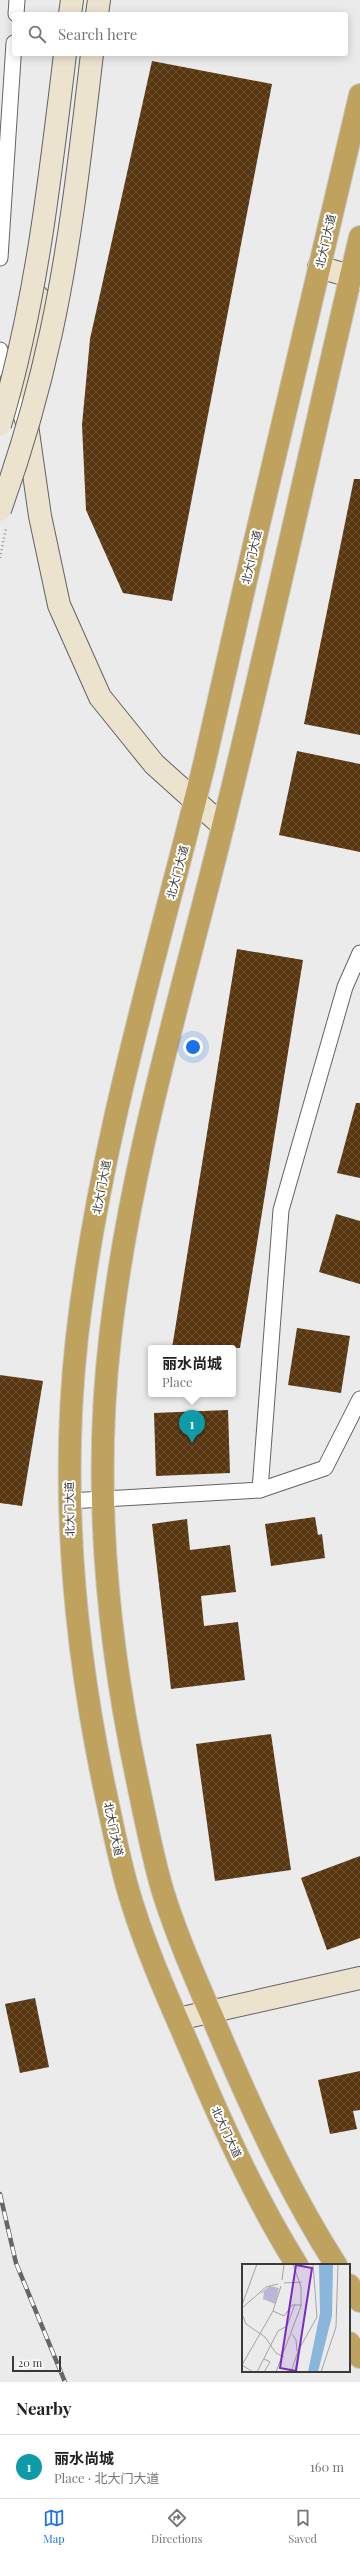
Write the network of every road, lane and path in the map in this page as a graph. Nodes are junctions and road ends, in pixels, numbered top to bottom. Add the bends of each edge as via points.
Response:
1 (17, 0) edge
2 (63, 0) edge
3 (72, 0) edge
4 (99, 0) edge
5 (16, 12) edge
6 (62, 12) edge
7 (70, 12) edge
8 (97, 12) edge
9 (13, 56) edge
10 (59, 56) edge
11 (65, 56) edge
12 (92, 56) edge
13 (360, 94) edge
14 (360, 237) edge
15 (0, 258) edge
16 (319, 267) junction
17 (355, 278) edge
18 (0, 350) edge
19 (0, 425) edge
20 (27, 432) junction
21 (0, 510) edge
22 (195, 801) junction
23 (223, 826) junction
24 (360, 952) edge
25 (360, 1399) edge
26 (260, 1490) junction
27 (102, 1500) junction
28 (69, 1501) junction
29 (360, 1978) edge
30 (210, 2012) junction
31 (178, 2019) junction
32 (296, 2264) edge
33 (335, 2264) edge
34 (350, 2286) edge
35 (360, 2301) edge
36 (350, 2344) edge
37 (360, 2357) edge

1 - 5 street
2 - 6 main road
3 - 7 main road
4 - 8 main road
9 - 15 street
10 - 20 main road
11 - 19 main road, bridge via 34,281 15,371
12 - 21 main road, bridge via 68,239 52,332 29,422
13 - 16 highway, 北大门大道
14 - 17 highway
16 - 17 main road
16 - 22 highway, 北大门大道
17 - 23 highway
18 - 20 street
20 - 22 main road via 40,516 59,605 100,697 154,764
22 - 23 main road
22 - 28 highway, 北大门大道 via 122,1086 90,1243 74,1365
23 - 27 highway via 153,1100 123,1248 107,1368
24 - 26 street via 345,987 281,1210
25 - 26 street via 324,1468
26 - 27 street
27 - 28 street
27 - 30 highway via 111,1631 133,1762 163,1891
28 - 31 highway, 北大门大道 via 78,1635 99,1762 131,1901
29 - 30 main road
30 - 31 main road
30 - 33 highway via 271,2149
31 - 32 highway, 北大门大道 via 241,2163
34 - 35 highway
36 - 37 highway

